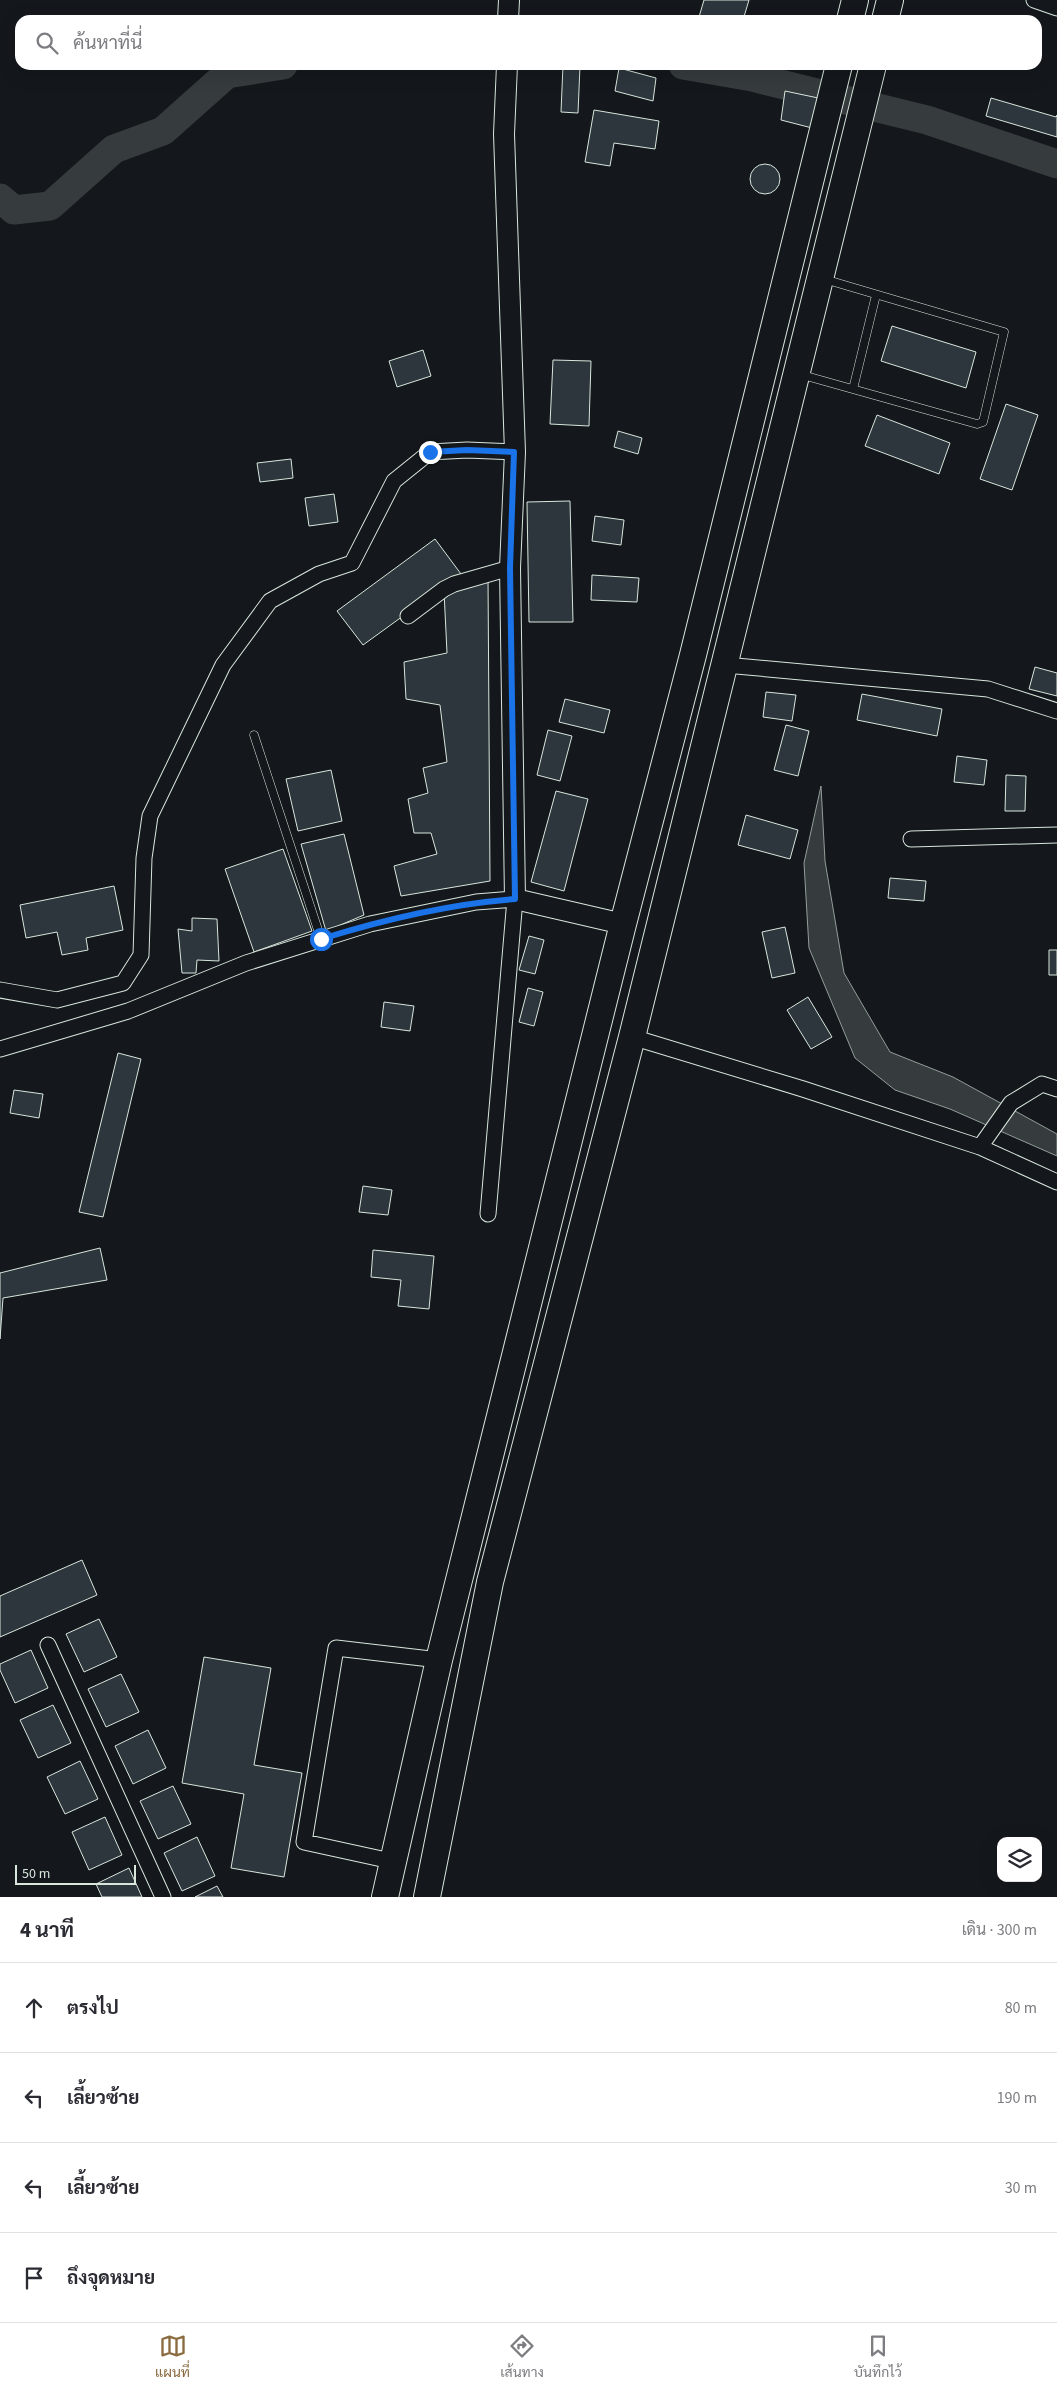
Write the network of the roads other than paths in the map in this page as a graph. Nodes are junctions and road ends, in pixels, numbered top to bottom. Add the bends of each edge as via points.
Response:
1 (509, 0) edge
2 (855, 0) edge
3 (890, 0) edge
4 (1034, 0) edge
5 (1057, 8) edge
6 (508, 15) edge
7 (851, 15) edge
8 (886, 15) edge
9 (507, 70) edge
10 (838, 70) edge
11 (872, 70) edge
12 (820, 278) junction
13 (876, 295) junction
14 (797, 374) junction
15 (853, 389) junction
16 (514, 452) junction
17 (510, 568) junction
18 (408, 616) dead end
19 (725, 664) junction
20 (1057, 712) edge
21 (254, 735) dead end
22 (1057, 835) edge
23 (911, 839) dead end
24 (515, 899) junction
25 (623, 924) junction
26 (321, 939) junction
27 (0, 990) edge
28 (632, 1037) junction
29 (0, 1048) edge
30 (1057, 1075) edge
31 (1042, 1084) junction
32 (1057, 1088) edge
33 (984, 1141) junction
34 (1057, 1182) edge
35 (488, 1214) dead end
36 (48, 1645) dead end
37 (439, 1660) junction
38 (391, 1861) junction
39 (164, 1897) edge
40 (385, 1897) edge
41 (427, 1897) edge

1 - 6 street
2 - 7 highway
3 - 8 highway
4 - 5 street
9 - 16 street via 504,134
10 - 25 highway via 693,656
11 - 12 highway
12 - 13 lane
12 - 14 highway
13 - 15 lane
13 - 15 lane via 1003,332 983,422 980,424
14 - 15 lane
14 - 19 highway
16 - 17 street
16 - 27 street via 430,452 394,481 352,563 319,574 270,601 223,665 150,816 144,858 141,956 123,984 57,1000
17 - 18 street via 454,584
17 - 24 street
19 - 20 street via 988,689
19 - 28 highway
21 - 26 lane
22 - 23 street
24 - 25 street
24 - 26 street via 434,910
24 - 35 street
25 - 37 highway
26 - 29 street via 246,963 128,1011
28 - 33 street
28 - 41 highway via 490,1582
30 - 31 street
31 - 32 street
31 - 33 street via 1011,1103
33 - 34 street
36 - 39 street
37 - 38 highway
37 - 38 street via 336,1648 304,1842
38 - 40 highway

